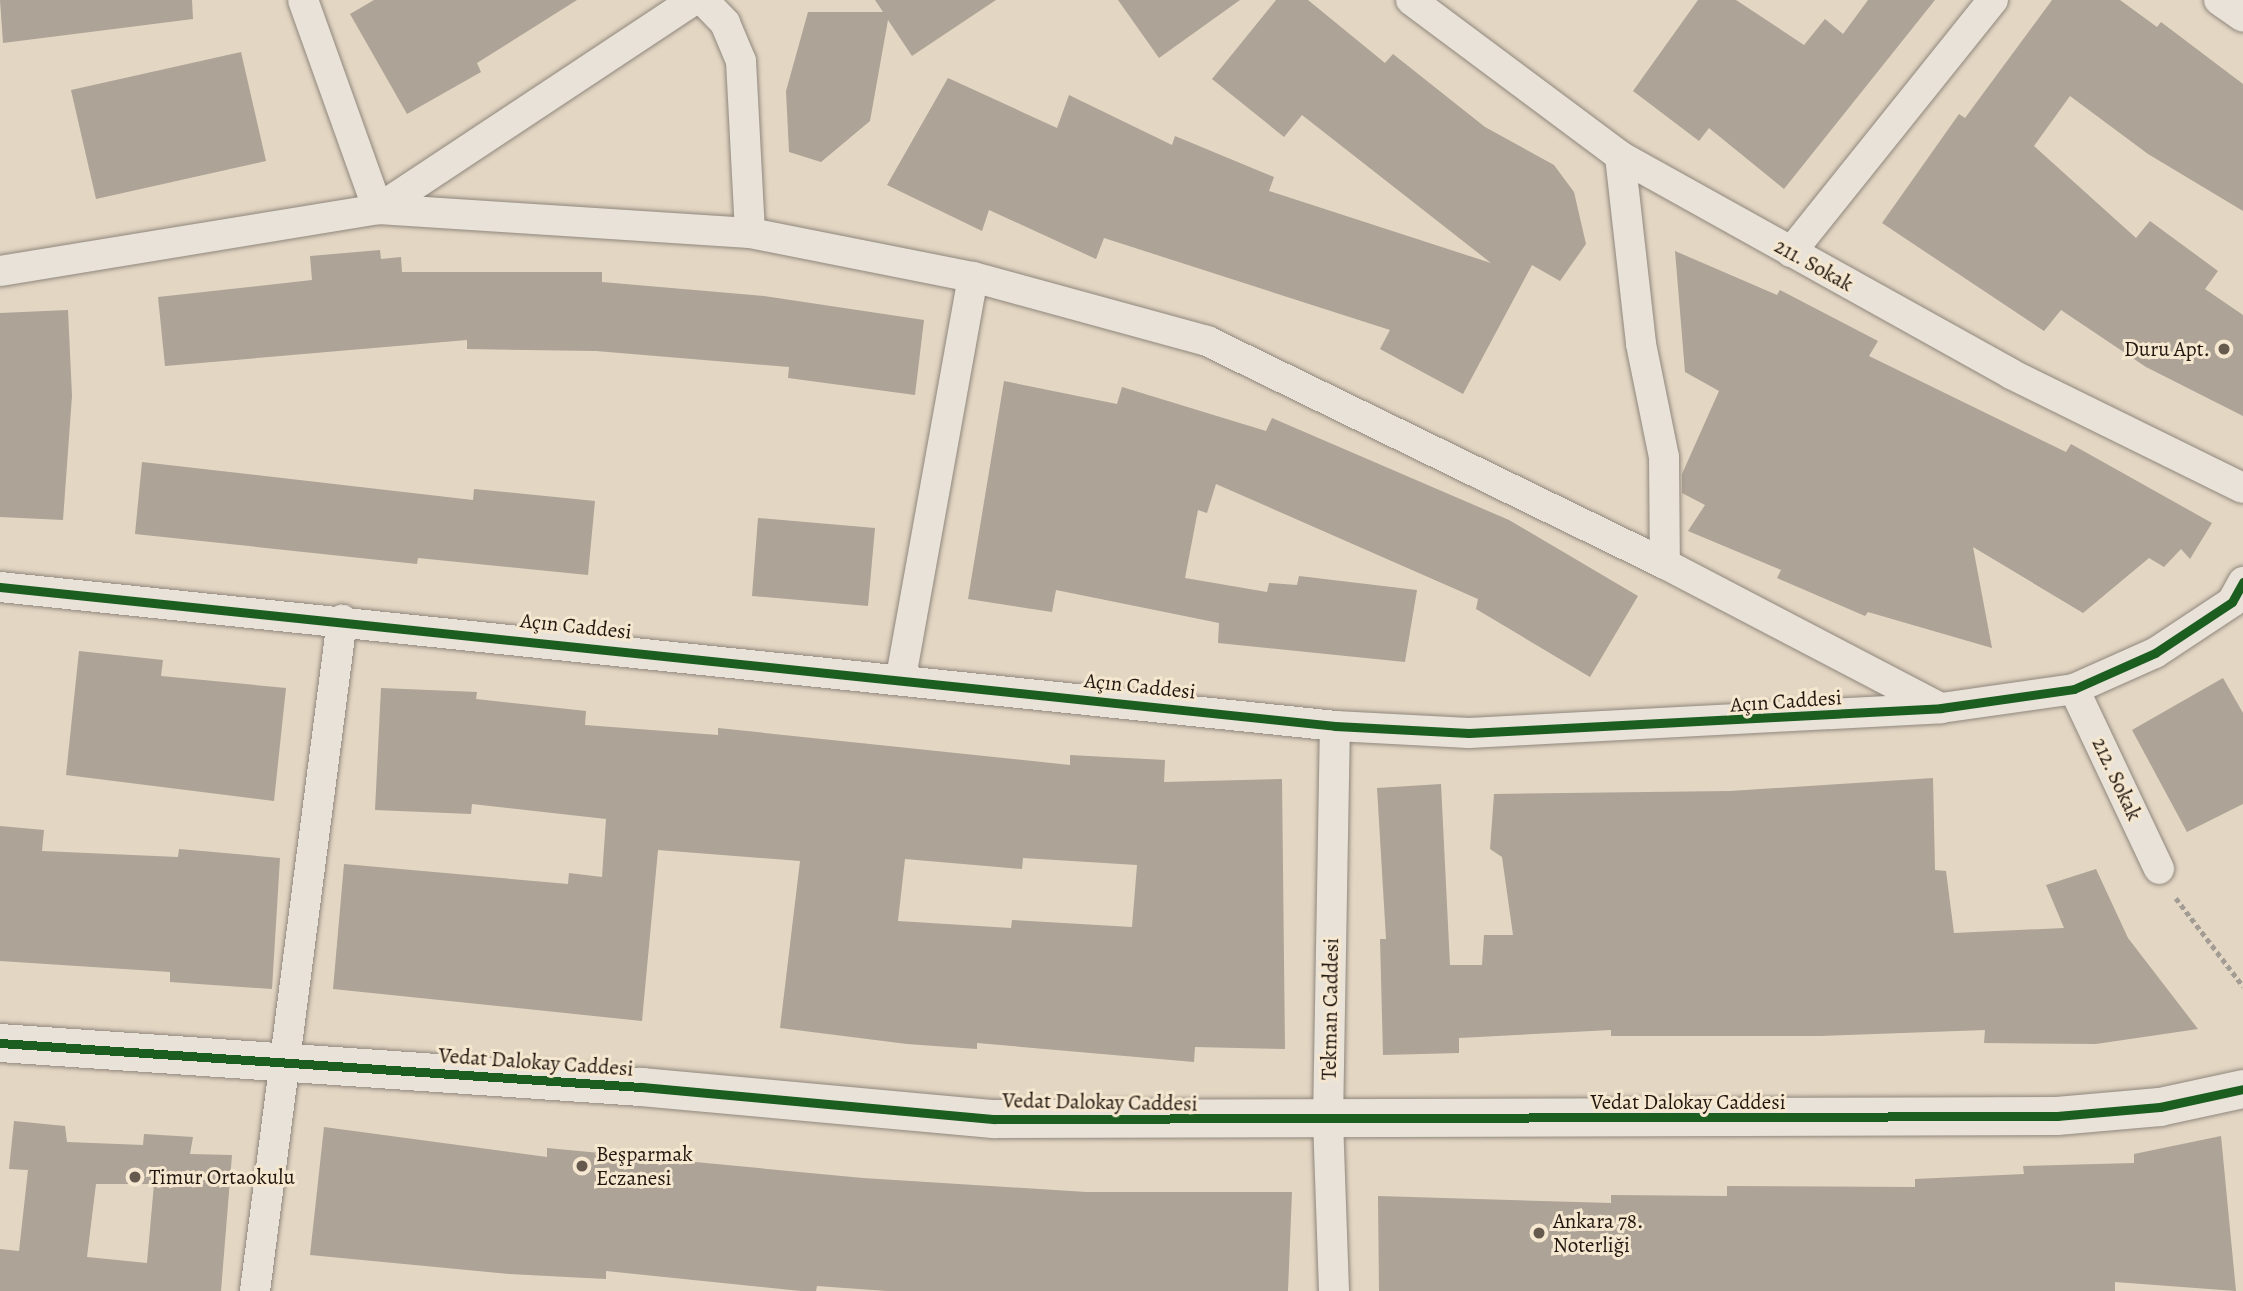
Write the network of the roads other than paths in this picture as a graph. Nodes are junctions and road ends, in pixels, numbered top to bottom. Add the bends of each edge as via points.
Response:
1 (303, 0) edge
2 (694, 0) edge
3 (703, 0) edge
4 (1410, 0) edge
5 (1993, 0) edge
6 (2219, 0) edge
7 (2243, 17) edge
8 (1620, 156) junction
9 (378, 209) junction
10 (750, 233) junction
11 (1791, 252) junction
12 (0, 271) edge
13 (973, 277) junction
14 (2243, 488) edge
15 (1665, 564) junction
16 (2243, 582) edge
17 (0, 587) edge
18 (342, 620) junction
19 (901, 677) junction
20 (2074, 689) junction
21 (1941, 708) junction
22 (1335, 726) junction
23 (2159, 869) road end
24 (0, 1043) edge
25 (285, 1063) junction
26 (2243, 1089) edge
27 (1328, 1122) junction
28 (255, 1291) edge
29 (1334, 1291) edge

1 - 9 street
2 - 9 street
3 - 10 street via 725,23 741,61
4 - 8 street, 211. Sokak
5 - 11 street
6 - 7 street
8 - 11 street, 211. Sokak
8 - 15 street via 1641,344 1664,457
9 - 10 street
9 - 12 street
10 - 13 street
11 - 14 street, 211. Sokak via 2011,374
13 - 15 street via 1207,341
13 - 19 street
15 - 21 street
16 - 20 street, Açın Caddesi via 2232,602 2155,653
17 - 18 street, Açın Caddesi
18 - 19 street, Açın Caddesi
18 - 25 street
19 - 22 street, Açın Caddesi
20 - 21 street, Açın Caddesi
20 - 23 street, 212. Sokak
21 - 22 street, Açın Caddesi via 1469,733
22 - 27 street, Tekman Caddesi
24 - 25 street, Vedat Dalokay Caddesi
25 - 27 street, Vedat Dalokay Caddesi via 641,1087 994,1119
25 - 28 street
26 - 27 street, Vedat Dalokay Caddesi via 2160,1107 2057,1116
27 - 29 street, Tekman Caddesi

